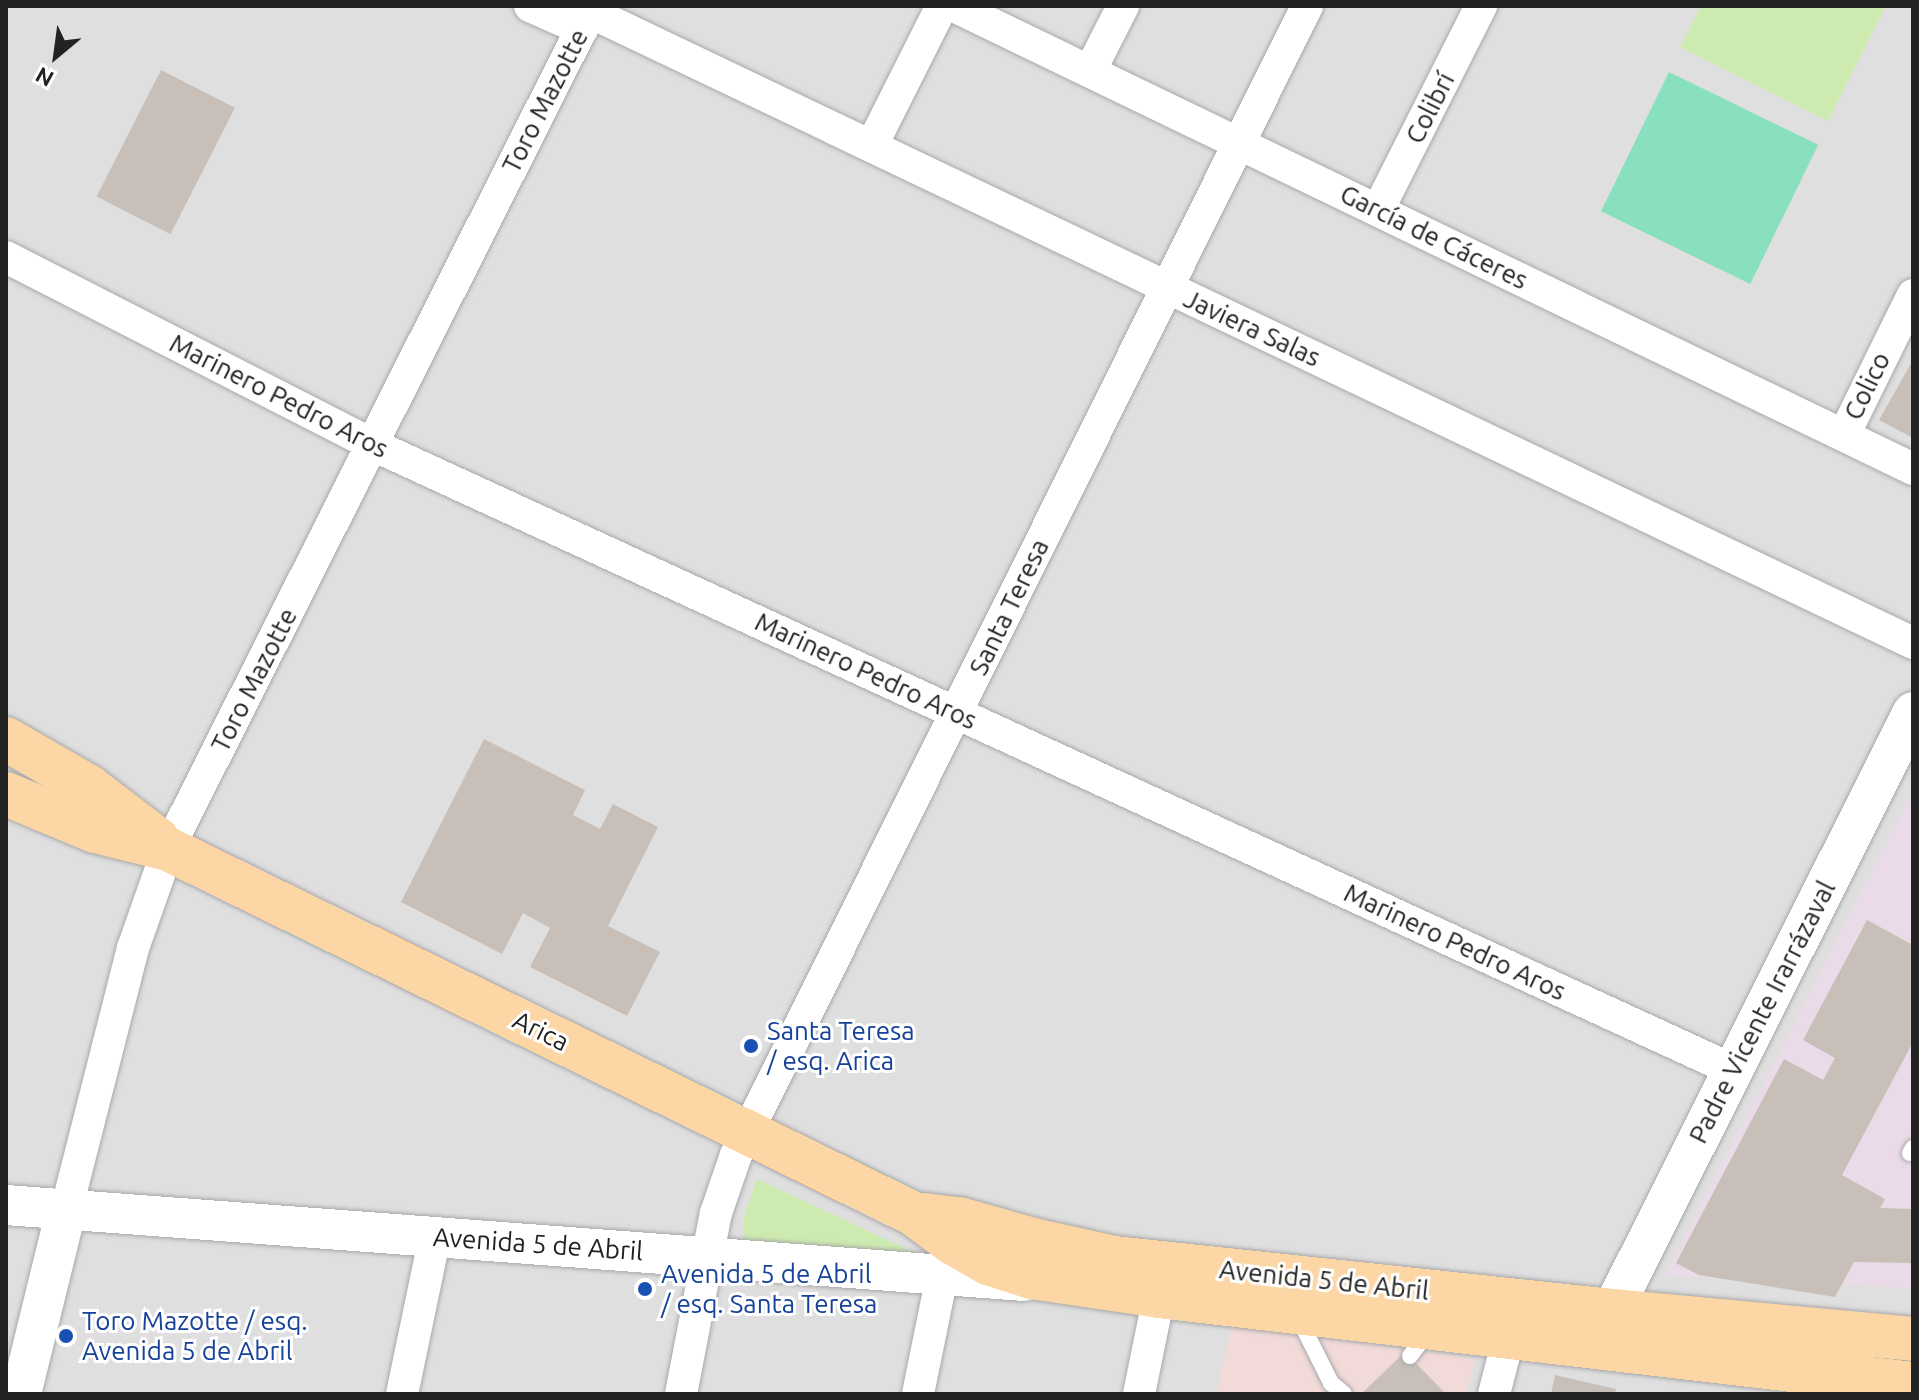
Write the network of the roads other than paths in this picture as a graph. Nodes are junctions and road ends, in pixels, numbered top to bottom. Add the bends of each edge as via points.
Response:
1 (530, 6) edge
2 (942, 6) edge
3 (954, 6) edge
4 (1123, 6) edge
5 (1307, 6) edge
6 (1481, 6) edge
7 (588, 16) edge
8 (1090, 71) junction
9 (1239, 144) junction
10 (872, 145) junction
11 (1378, 210) junction
12 (6, 257) edge
13 (1167, 288) junction
14 (1913, 295) edge
15 (1844, 435) junction
16 (373, 445) junction
17 (1913, 469) edge
18 (1913, 643) edge
19 (1913, 712) edge
20 (956, 713) junction
21 (6, 739) edge
22 (6, 794) edge
23 (168, 849) junction
24 (1733, 1070) junction
25 (747, 1132) junction
26 (6, 1205) edge
27 (67, 1207) junction
28 (914, 1214) junction
29 (435, 1236) junction
30 (708, 1257) junction
31 (942, 1276) junction
32 (1070, 1284) junction
33 (1159, 1296) junction
34 (1612, 1311) junction
35 (1295, 1312) junction
36 (1509, 1336) junction
37 (1913, 1339) edge
38 (1913, 1384) edge
39 (21, 1394) edge
40 (402, 1394) edge
41 (681, 1394) edge
42 (918, 1394) edge
43 (1139, 1394) edge
44 (1344, 1394) edge
45 (1494, 1394) edge

1 - 7 street, Javiera Salas
2 - 10 street
3 - 8 street, García de Cáceres
4 - 8 street
5 - 9 street, Santa Teresa
6 - 11 street, Colibrí
7 - 10 street, Javiera Salas
7 - 16 street, Toro Mazotte
8 - 9 street, García de Cáceres
9 - 11 street, García de Cáceres
9 - 13 street, Santa Teresa
10 - 13 street, Javiera Salas
11 - 15 street, García de Cáceres
12 - 16 street, Marinero Pedro Aros
13 - 18 street, Javiera Salas
13 - 20 street, Santa Teresa
14 - 15 street, Colico
15 - 17 street, García de Cáceres
16 - 20 street, Marinero Pedro Aros
16 - 23 street, Toro Mazotte
19 - 24 street, Padre Vicente Irarrázaval
20 - 24 street, Marinero Pedro Aros
20 - 25 street, Santa Teresa
21 - 23 main road, Arica via 89,787
22 - 23 main road, Arica via 95,831
23 - 25 main road, Arica
23 - 27 street, Toro Mazotte via 133,948
24 - 34 street, Padre Vicente Irarrázaval
25 - 28 main road, Arica
25 - 30 street, Santa Teresa via 722,1192
26 - 27 street, Avenida 5 de Abril
27 - 29 street, Avenida 5 de Abril
27 - 39 street, Toro Mazotte
28 - 32 main road, Avenida 5 de Abril via 988,1263
28 - 34 main road, Avenida 5 de Abril via 959,1219 1114,1258
29 - 30 street, Avenida 5 de Abril
29 - 40 street
30 - 31 street, Avenida 5 de Abril
30 - 41 street, Santa Teresa
31 - 32 street, Avenida 5 de Abril
31 - 42 street
32 - 33 main road, Avenida 5 de Abril
33 - 35 main road, Avenida 5 de Abril
33 - 43 street
34 - 37 main road, Avenida 5 de Abril
35 - 36 main road, Avenida 5 de Abril via 1420,1342
35 - 44 lane via 1331,1383
36 - 38 main road, Avenida 5 de Abril
36 - 45 street

